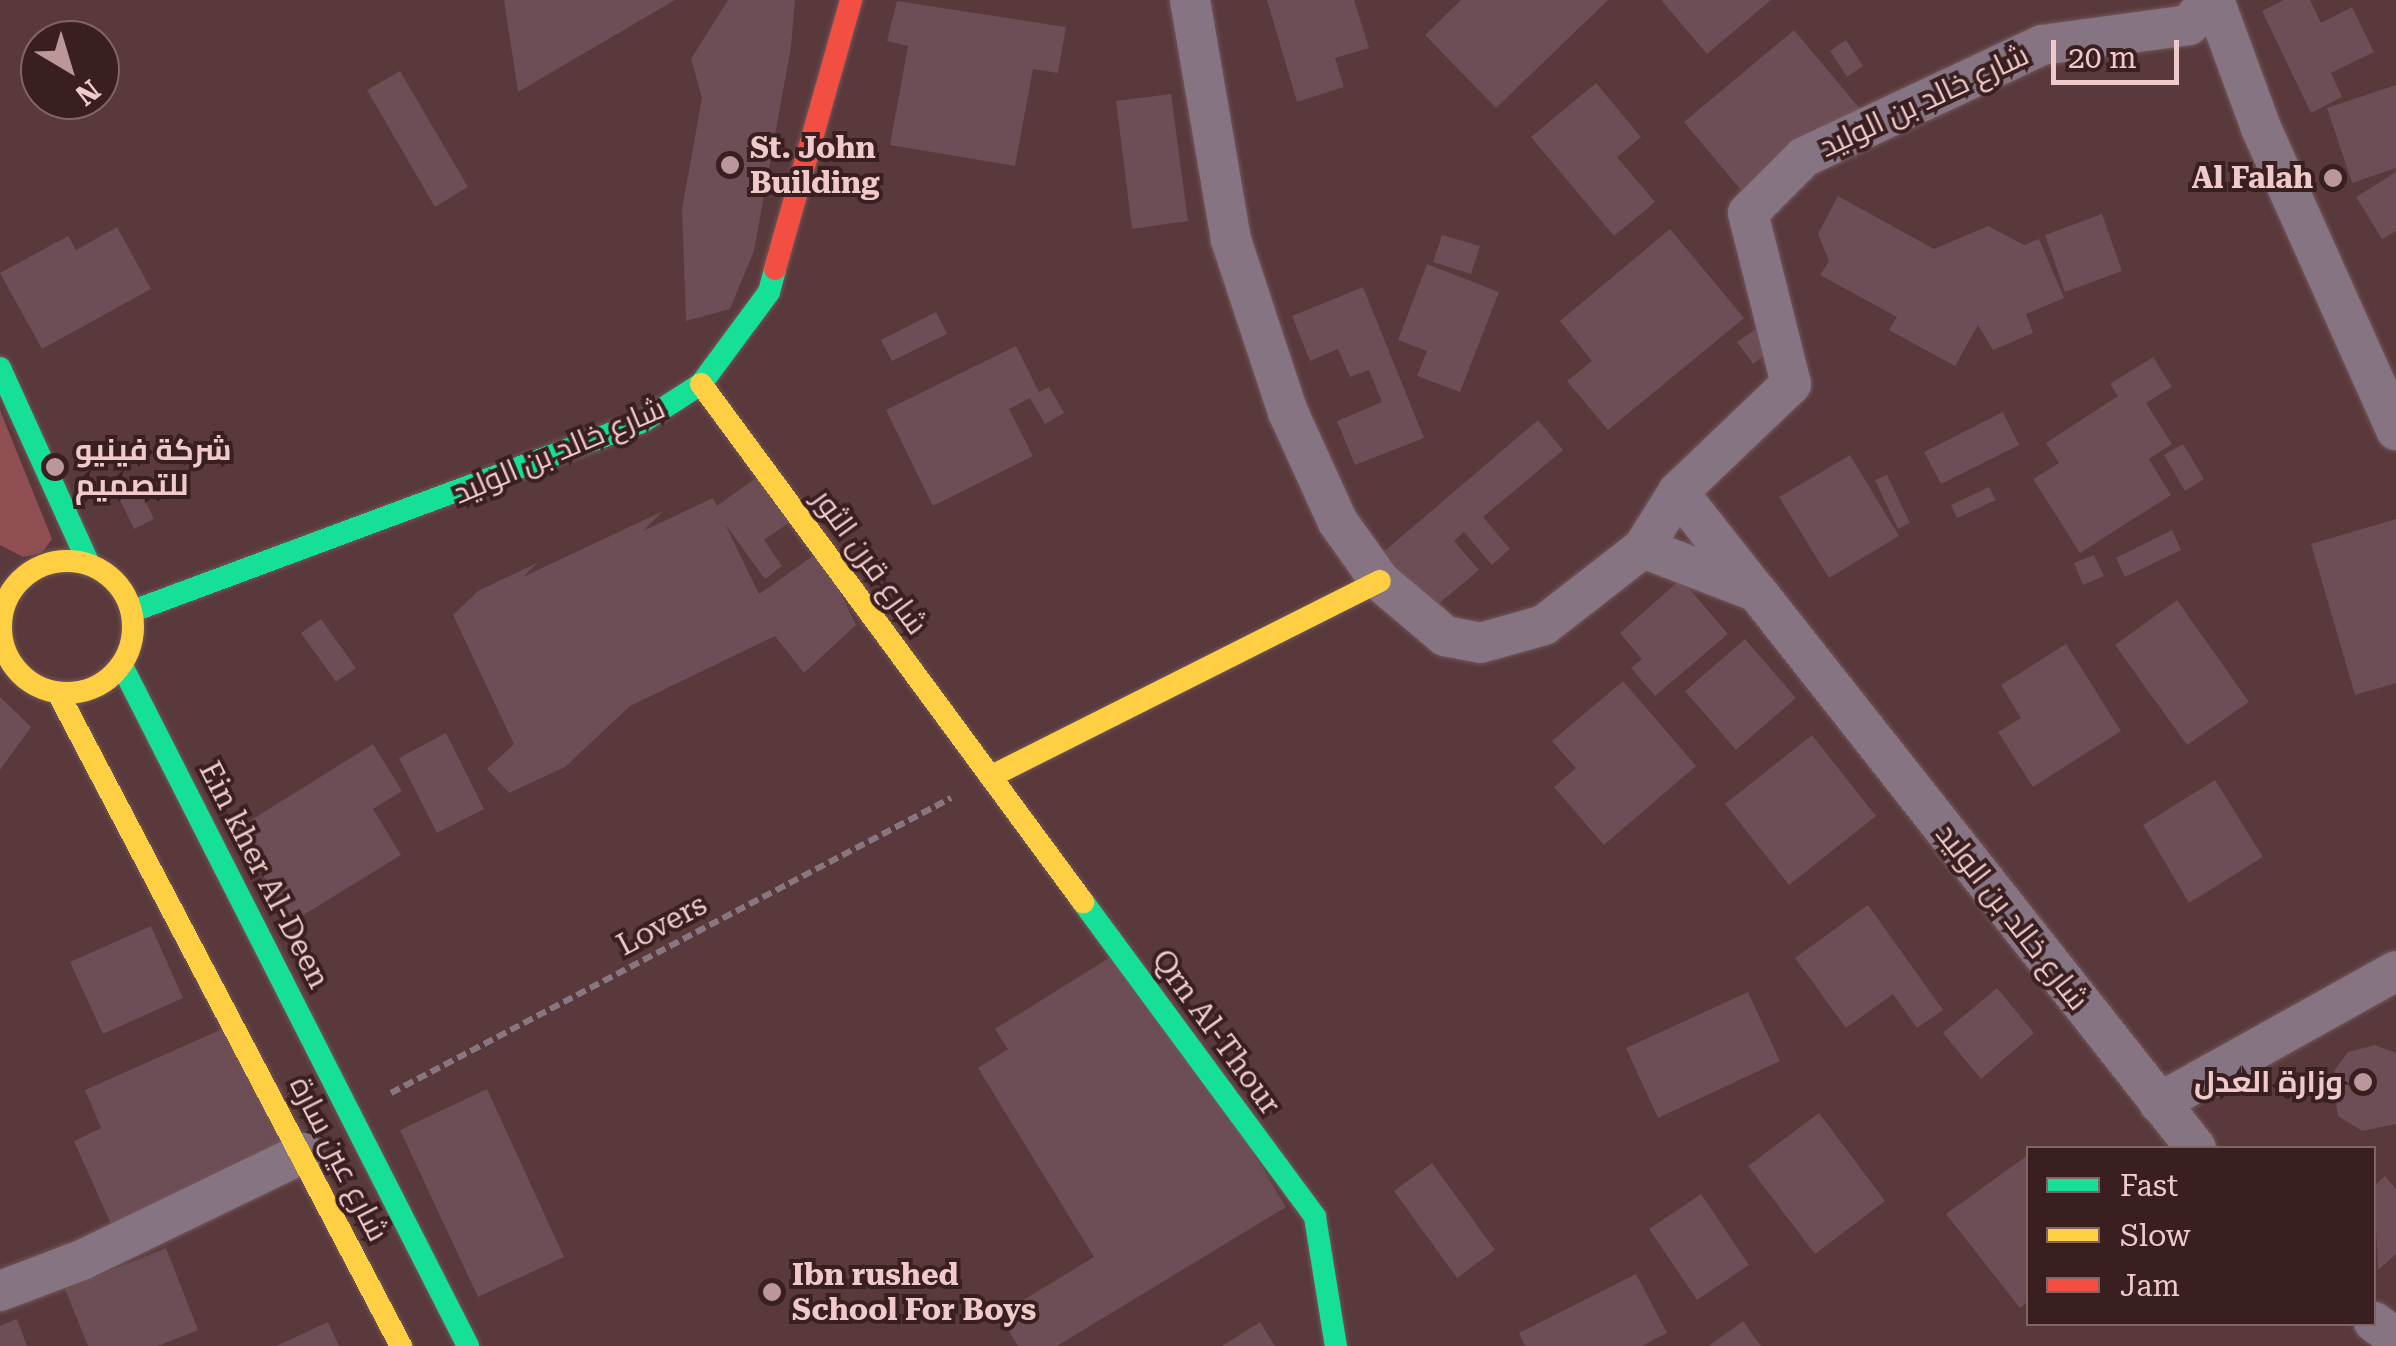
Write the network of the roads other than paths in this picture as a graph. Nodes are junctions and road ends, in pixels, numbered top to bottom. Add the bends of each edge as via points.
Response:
1 (852, 0) edge
2 (1190, 0) edge
3 (2212, 0) edge
4 (0, 368) edge
5 (701, 384) junction
6 (2390, 388) edge
7 (2396, 430) edge
8 (1678, 492) junction
9 (1643, 548) junction
10 (89, 564) junction
11 (10, 575) edge
12 (1380, 581) junction
13 (1757, 592) junction
14 (132, 611) junction
15 (1, 640) edge
16 (122, 666) junction
17 (58, 693) junction
18 (992, 776) junction
19 (2396, 971) edge
20 (2159, 1104) junction
21 (354, 1113) joint
22 (2194, 1146) edge
23 (303, 1153) junction
24 (0, 1291) edge
25 (401, 1346) edge
26 (468, 1346) edge
27 (1336, 1346) edge

1 - 5 street, شارع خالد بن الوليد via 769,292
2 - 12 street, شارع خالد بن الوليد via 1231,240 1288,412 1338,522
3 - 6 street via 2260,128
3 - 8 street, شارع خالد بن الوليد via 2189,25 2042,46 1804,157 1748,214 1792,384
4 - 10 street
5 - 14 street, شارع خالد بن الوليد via 642,422 534,466
5 - 18 street, شارع قرن الثور
6 - 7 street
8 - 9 street, شارع خالد بن الوليد
8 - 13 street, شارع خالد بن الوليد
9 - 12 street, شارع خالد بن الوليد via 1544,625 1480,643 1446,636
9 - 13 street
10 - 11 street via 45,564
10 - 14 street via 116,582
11 - 15 street
12 - 18 street
13 - 20 street, شارع خالد بن الوليد
14 - 16 street
15 - 17 street via 18,673
16 - 17 street via 94,688
16 - 21 street, Ein kher Al-Deen
17 - 23 street, شارع عين سارة
18 - 27 street, Qrn Al-Thour via 1315,1218
19 - 20 street
20 - 22 street, شارع خالد بن الوليد
21 - 26 street, شارع عين سارة
23 - 24 street via 82,1260
23 - 25 street, شارع عين سارة

